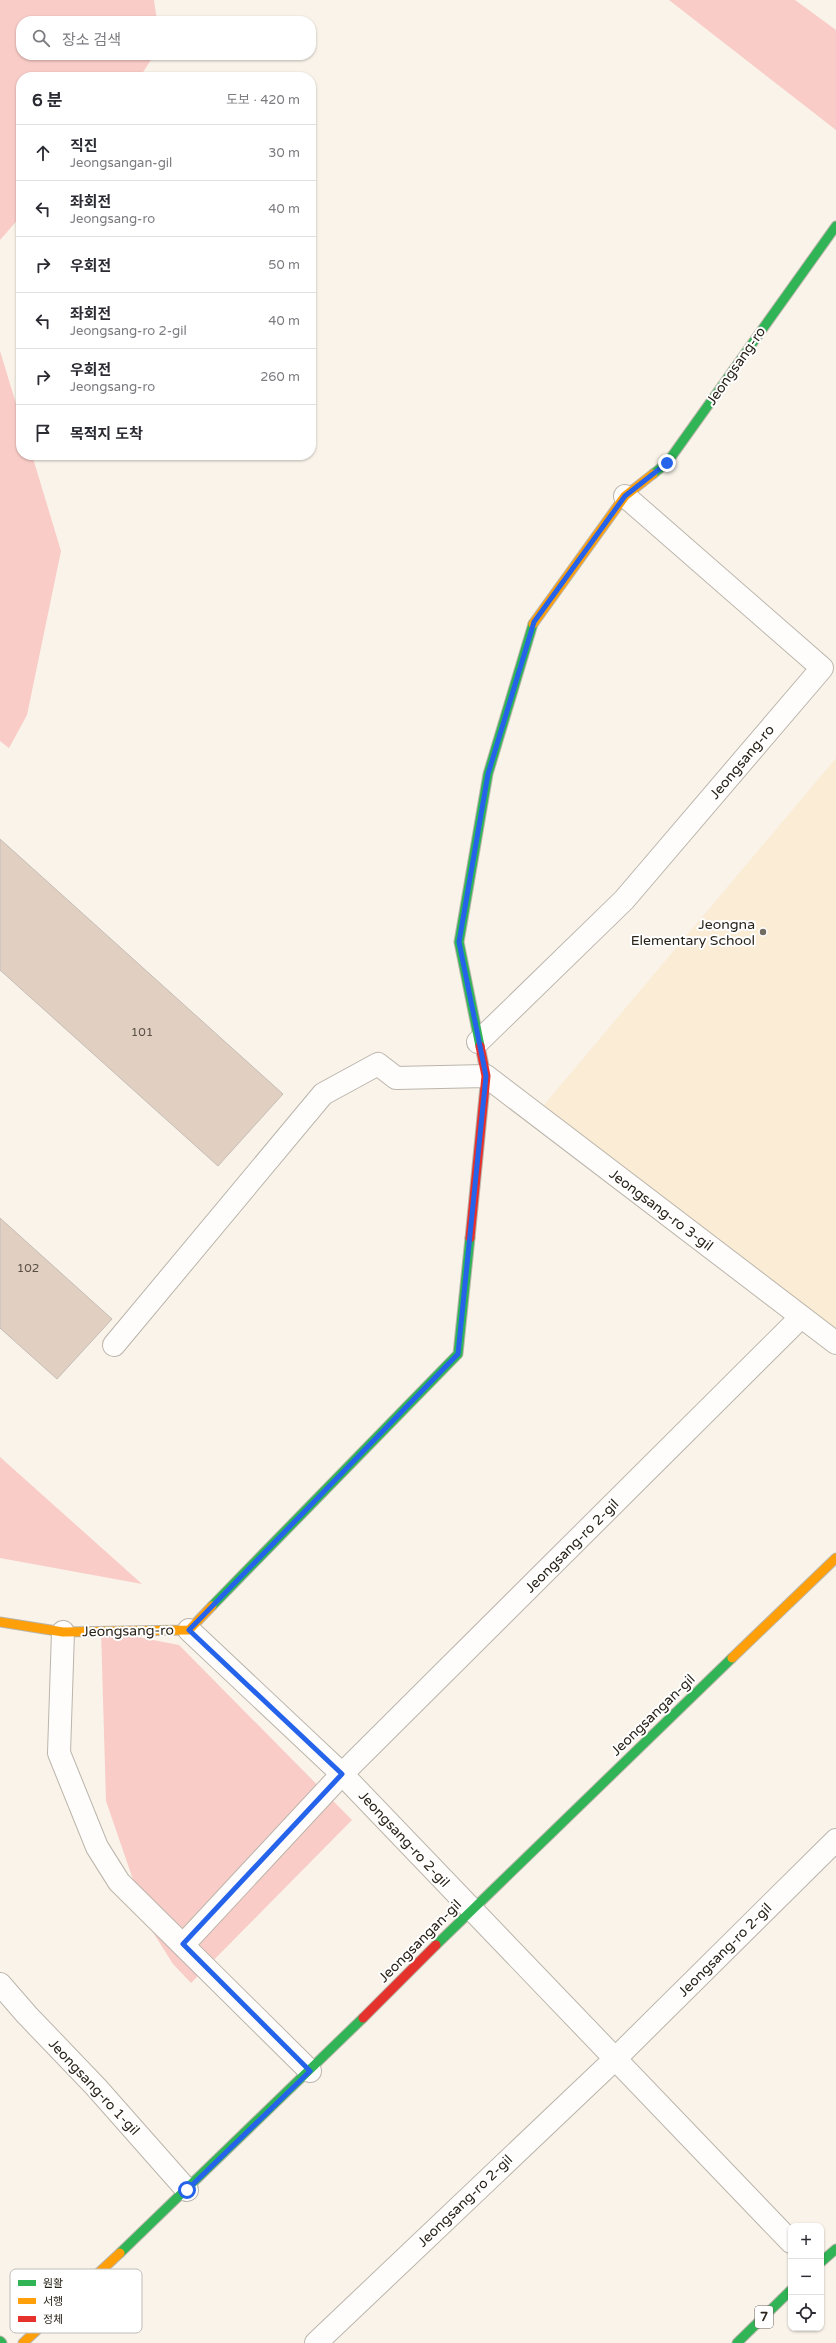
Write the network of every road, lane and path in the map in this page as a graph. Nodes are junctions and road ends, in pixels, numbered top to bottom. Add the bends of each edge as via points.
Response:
1 (836, 226) edge
2 (625, 496) junction
3 (478, 1042) junction
4 (486, 1076) junction
5 (801, 1317) junction
6 (836, 1344) edge
7 (114, 1345) dead end
8 (836, 1558) edge
9 (0, 1622) edge
10 (189, 1630) junction
11 (63, 1632) junction
12 (342, 1774) junction
13 (836, 1840) edge
14 (471, 1910) junction
15 (183, 1944) junction
16 (0, 1984) edge
17 (615, 2059) junction
18 (310, 2071) junction
19 (187, 2190) junction
20 (788, 2239) edge
21 (836, 2249) edge
22 (824, 2259) edge
23 (102, 2269) edge
24 (788, 2293) edge
25 (34, 2333) edge
26 (0, 2341) edge
27 (2, 2343) edge
28 (23, 2343) edge
29 (316, 2343) edge
30 (737, 2343) edge

1 - 2 street, Jeongsang-ro via 667,463
2 - 3 street, Jeongsang-ro via 534,622 488,774 459,942
2 - 3 street, Jeongsang-ro via 822,668 624,900
3 - 4 street, Jeongsang-ro
4 - 5 street, Jeongsang-ro 3-gil
4 - 7 street via 396,1078 378,1064 324,1094
4 - 10 street, Jeongsang-ro via 458,1354
5 - 6 street, Jeongsang-ro 3-gil
5 - 12 street, Jeongsang-ro 2-gil
8 - 14 street, Jeongsangan-gil
9 - 11 street, Jeongsang-ro
10 - 11 street, Jeongsang-ro
10 - 12 street, Jeongsang-ro 2-gil
11 - 15 street, Jeongsang-ro via 59,1753 97,1847 119,1882
12 - 14 street, Jeongsang-ro 2-gil
12 - 15 street
13 - 17 street, Jeongsang-ro 2-gil
14 - 17 street, Jeongsang-ro 2-gil
14 - 18 street, Jeongsangan-gil
15 - 18 street, Jeongsang-ro
16 - 19 street, Jeongsang-ro 1-gil
17 - 20 street, Jeongsang-ro 2-gil
17 - 29 street, Jeongsang-ro 2-gil
18 - 19 street, Jeongsangan-gil
19 - 23 street, Jeongsangan-gil
21 - 22 street
24 - 30 street, 7
25 - 28 street, Jeongsangan-gil
26 - 27 street

